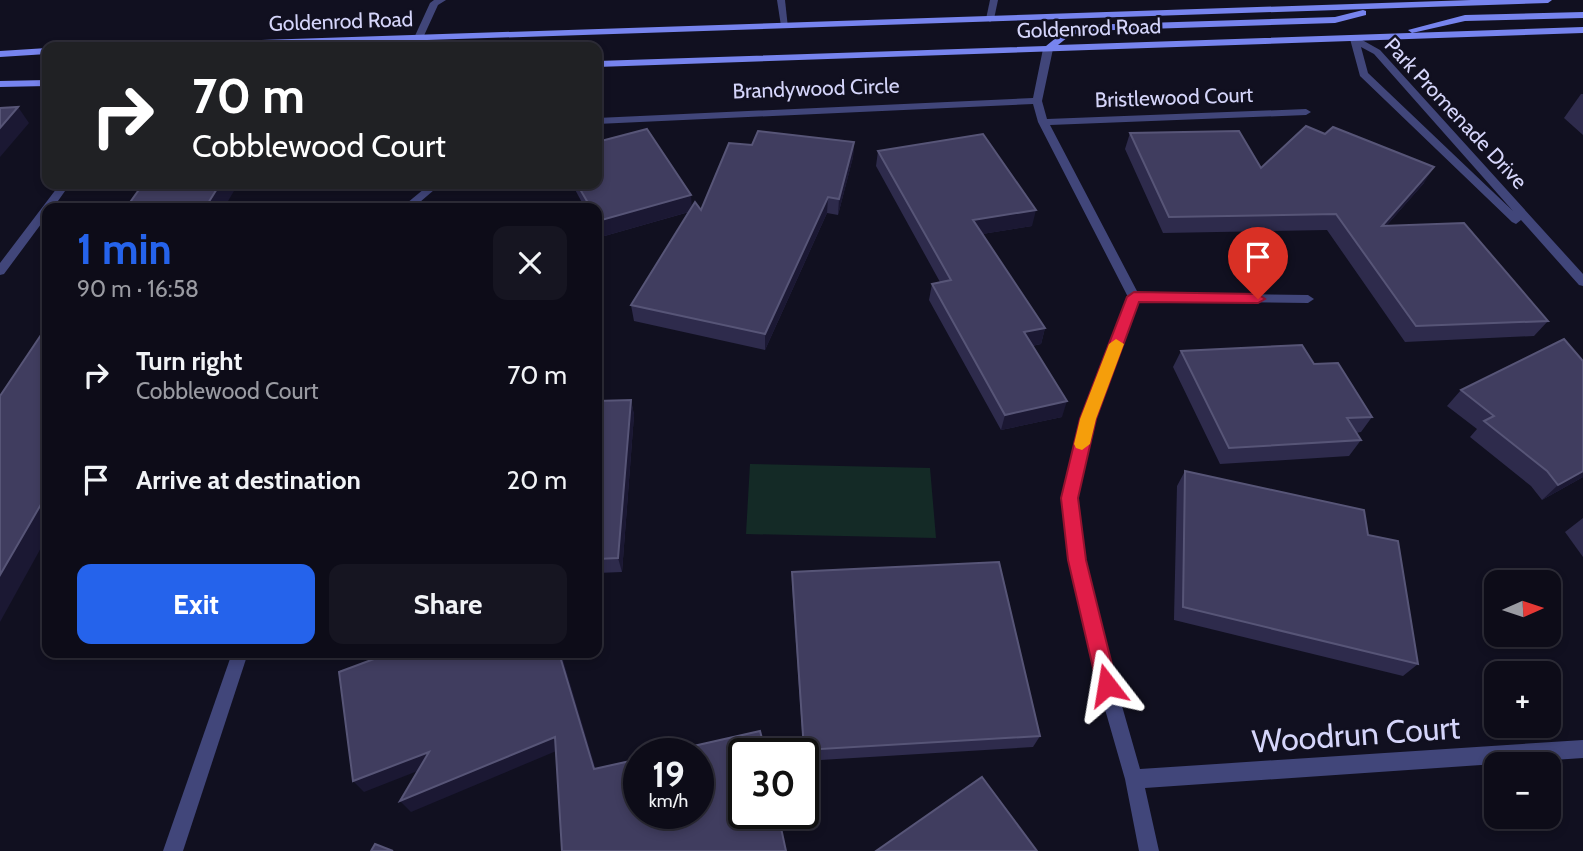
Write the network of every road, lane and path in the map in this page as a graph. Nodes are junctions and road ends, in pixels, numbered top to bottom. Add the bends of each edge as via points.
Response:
1 (442, 0) edge
2 (781, 0) edge
3 (994, 0) edge
4 (1548, 0) edge
5 (1392, 3) edge
6 (1583, 15) edge
7 (990, 19) junction
8 (785, 26) junction
9 (1583, 30) edge
10 (419, 38) junction
11 (1380, 38) junction
12 (1355, 39) junction
13 (307, 42) edge
14 (1048, 48) junction
15 (42, 51) edge
16 (0, 53) edge
17 (602, 64) edge
18 (42, 83) edge
19 (0, 85) edge
20 (1037, 101) junction
21 (1306, 112) dead end
22 (602, 121) edge
23 (1043, 122) junction
24 (430, 189) edge
25 (412, 203) edge
26 (42, 215) edge
27 (0, 271) edge
28 (1580, 279) edge
29 (1134, 297) junction
30 (1308, 299) dead end
31 (238, 658) edge
32 (1583, 749) edge
33 (1134, 779) junction
34 (173, 851) edge
35 (1149, 851) edge

1 - 10 street via 434,3
2 - 8 street
3 - 7 street
4 - 5 main road, Goldenrod Road
5 - 7 main road, Goldenrod Road
5 - 14 main road via 1335,20 1083,28
6 - 11 main road via 1465,18
7 - 8 main road, Goldenrod Road
8 - 10 main road, Goldenrod Road
9 - 11 main road, Goldenrod Road
10 - 13 main road, Goldenrod Road
11 - 12 main road, Goldenrod Road
12 - 14 main road, Goldenrod Road
12 - 28 street, Park Promenade Drive via 1377,52
12 - 28 street, Park Promenade Drive via 1363,74
14 - 17 main road, Goldenrod Road
14 - 20 street
15 - 16 main road
18 - 19 main road
20 - 22 street, Brandywood Circle
20 - 23 street
21 - 23 street, Bristlewood Court
23 - 29 street
24 - 25 street
26 - 27 street
29 - 30 street
29 - 33 street via 1088,419 1070,498 1077,560
31 - 34 street
32 - 33 street, Woodrun Court
33 - 35 street

